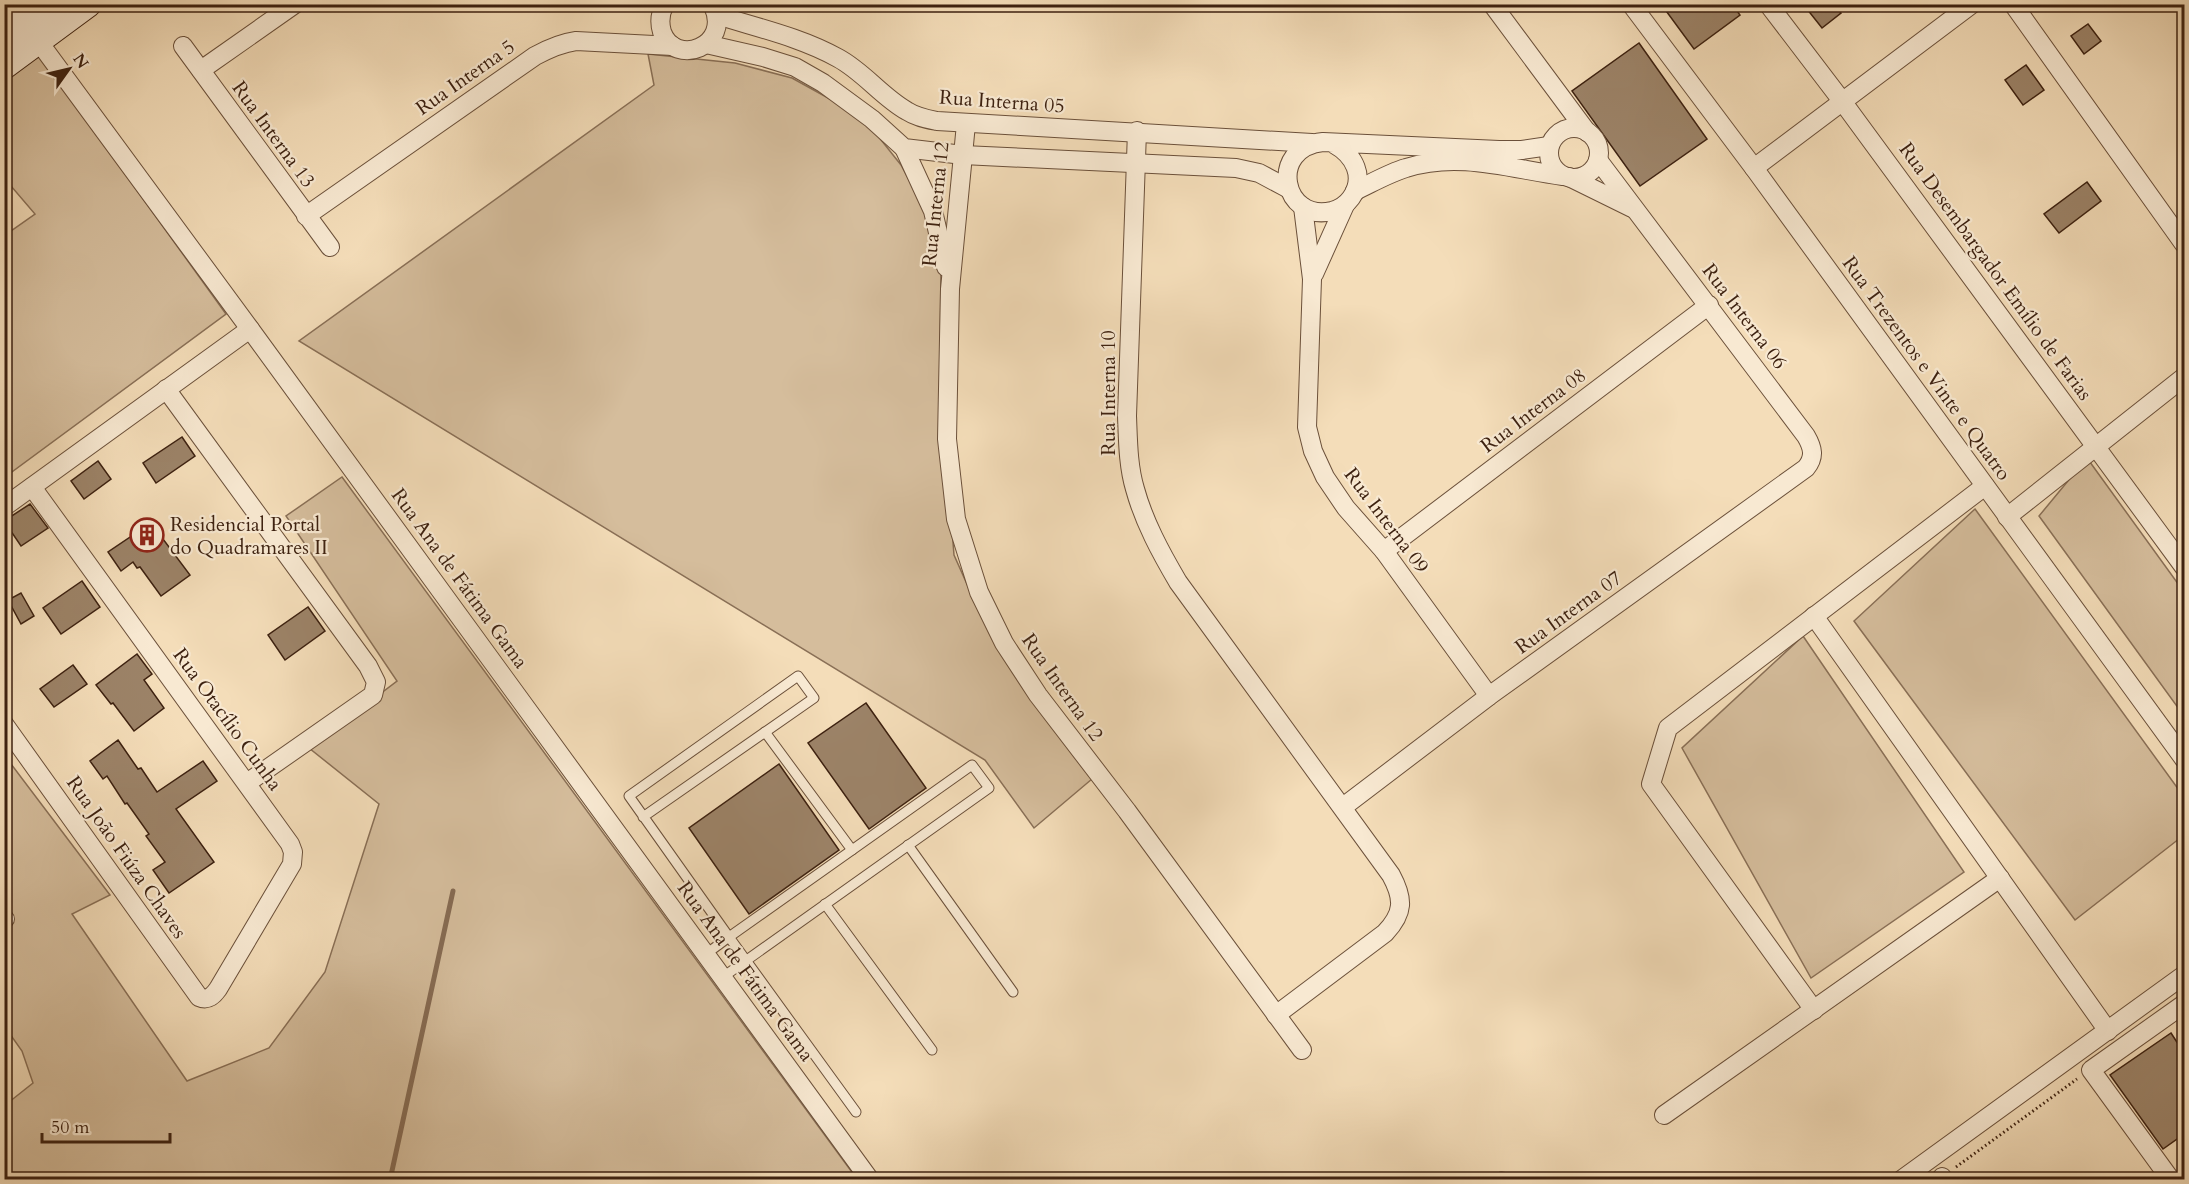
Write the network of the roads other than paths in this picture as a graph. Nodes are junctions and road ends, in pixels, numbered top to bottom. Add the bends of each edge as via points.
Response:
1 (51, 4) edge
2 (88, 4) edge
3 (295, 4) edge
4 (1492, 4) edge
5 (1631, 4) edge
6 (1768, 4) edge
7 (1972, 4) edge
8 (2013, 4) edge
9 (663, 7) edge
10 (714, 10) edge
11 (20, 27) edge
12 (706, 44) junction
13 (183, 46) dead end
14 (673, 46) junction
15 (4, 66) edge
16 (201, 70) junction
17 (1559, 95) junction
18 (1842, 101) junction
19 (966, 124) junction
20 (1137, 131) junction
21 (1587, 132) junction
22 (1552, 141) junction
23 (1312, 143) junction
24 (1334, 144) junction
25 (904, 148) junction
26 (963, 155) junction
27 (1598, 160) junction
28 (1136, 163) junction
29 (1754, 168) junction
30 (1566, 177) junction
31 (1289, 189) junction
32 (1350, 198) junction
33 (1303, 207) junction
34 (1636, 211) junction
35 (306, 216) junction
36 (2184, 244) edge
37 (330, 247) dead end
38 (1312, 279) junction
39 (950, 289) junction
40 (1709, 305) junction
41 (250, 329) junction
42 (2184, 377) edge
43 (166, 389) junction
44 (2096, 445) junction
45 (1813, 451) joint
46 (1985, 486) junction
47 (32, 487) junction
48 (4, 507) edge
49 (2007, 517) junction
50 (1384, 551) junction
51 (2184, 567) edge
52 (1815, 616) junction
53 (1489, 696) junction
54 (4, 724) edge
55 (765, 732) junction
56 (2184, 759) edge
57 (247, 783) junction
58 (1343, 807) junction
59 (644, 817) junction
60 (908, 845) junction
61 (852, 850) junction
62 (2000, 878) junction
63 (825, 904) junction
64 (729, 937) junction
65 (706, 954) junction
66 (746, 960) junction
67 (2184, 975) edge
68 (723, 976) junction
69 (218, 989) joint
70 (1013, 992) dead end
71 (2184, 1004) edge
72 (1814, 1010) junction
73 (1276, 1015) junction
74 (2108, 1031) junction
75 (932, 1050) dead end
76 (1302, 1050) dead end
77 (856, 1112) dead end
78 (1665, 1115) dead end
79 (1500, 1176) dead end
80 (870, 1179) edge
81 (1523, 1179) edge
82 (1901, 1179) edge
83 (2171, 1179) edge

1 - 11 main road
2 - 11 main road
3 - 16 street
4 - 17 street
5 - 29 street, Rua Trezentos e Vinte e Quatro
6 - 18 street, Rua Desembargador Emílio de Farias
7 - 18 street
8 - 36 street
9 - 14 street via 660,24
10 - 12 street via 716,31
10 - 19 street, Rua Interna 05 via 792,37 840,59 906,111 937,121
11 - 15 main road
11 - 41 street, Rua Ana de Fátima Gama
12 - 14 street, Rua Interna 5 via 690,50
12 - 25 street via 795,67 872,119
13 - 16 street, Rua Interna 13
14 - 35 street, Rua Interna 5 via 576,41 548,49
16 - 35 street, Rua Interna 13
17 - 21 street
17 - 22 street
18 - 29 street
18 - 44 street, Rua Desembargador Emílio de Farias
19 - 20 street, Rua Interna 05
19 - 26 street, Rua Interna 12
20 - 23 street, Rua Interna 05
20 - 28 street, Rua Interna 10
21 - 22 street via 1565,130
21 - 27 street via 1595,140
22 - 24 street via 1510,150
22 - 30 street via 1551,164
23 - 24 street
23 - 31 street via 1302,148 1288,166
24 - 32 street via 1352,158 1357,169 1358,180
25 - 26 street
25 - 39 street, Rua Interna 12 via 933,211
26 - 28 street
26 - 39 street, Rua Interna 12
27 - 30 street via 1584,176
27 - 34 street, Rua Interna 06
28 - 31 street via 1236,168 1259,173
28 - 58 street, Rua Interna 10 via 1127,416 1128,453 1135,489 1158,548 1178,582
29 - 46 street, Rua Trezentos e Vinte e Quatro
30 - 32 street via 1472,160 1432,162 1405,168
30 - 34 street, Rua Interna 06
31 - 33 street
32 - 33 street via 1337,210 1314,212
32 - 38 street, Rua Interna 09 via 1332,229
33 - 38 street, Rua Interna 09
34 - 40 street, Rua Interna 06
35 - 37 street, Rua Interna 13
38 - 50 street, Rua Interna 09 via 1307,427 1311,443 1325,477
39 - 73 street, Rua Interna 12 via 947,439 956,519 979,592 1004,643 1038,695
40 - 45 street, Rua Interna 06 via 1806,436
40 - 50 street, Rua Interna 08
41 - 43 street
41 - 65 street, Rua Ana de Fátima Gama
42 - 44 street
43 - 47 street
43 - 57 street via 376,681 373,695
44 - 49 street
44 - 51 street, Rua Desembargador Emílio de Farias
45 - 53 street, Rua Interna 07 via 1806,468
46 - 49 street, Rua Trezentos e Vinte e Quatro
46 - 52 street
47 - 48 street
47 - 57 street, Rua Otacílio Cunha
49 - 56 street, Rua Trezentos e Vinte e Quatro
50 - 53 street, Rua Interna 09
52 - 62 street
52 - 72 street via 1668,728 1651,784
53 - 58 street, Rua Interna 07
54 - 69 street, Rua João Fiúza Chaves via 199,997 207,999
55 - 59 lane
55 - 59 lane via 814,698 798,676 629,796
55 - 61 lane
57 - 69 street, Rua Otacílio Cunha via 290,844 294,859
58 - 73 street, Rua Interna 10 via 1399,889 1397,920
59 - 64 lane
60 - 61 lane via 988,788 972,765
60 - 63 lane
60 - 70 lane
61 - 64 lane
62 - 72 street
62 - 74 street
63 - 66 lane
63 - 75 lane
64 - 65 lane
64 - 66 lane
65 - 68 street, Rua Ana de Fátima Gama
66 - 68 lane
66 - 77 lane
67 - 74 street
68 - 80 street, Rua Ana de Fátima Gama
71 - 83 street via 2091,1070
72 - 78 street
73 - 76 street, Rua Interna 12
74 - 82 street
79 - 81 lane

